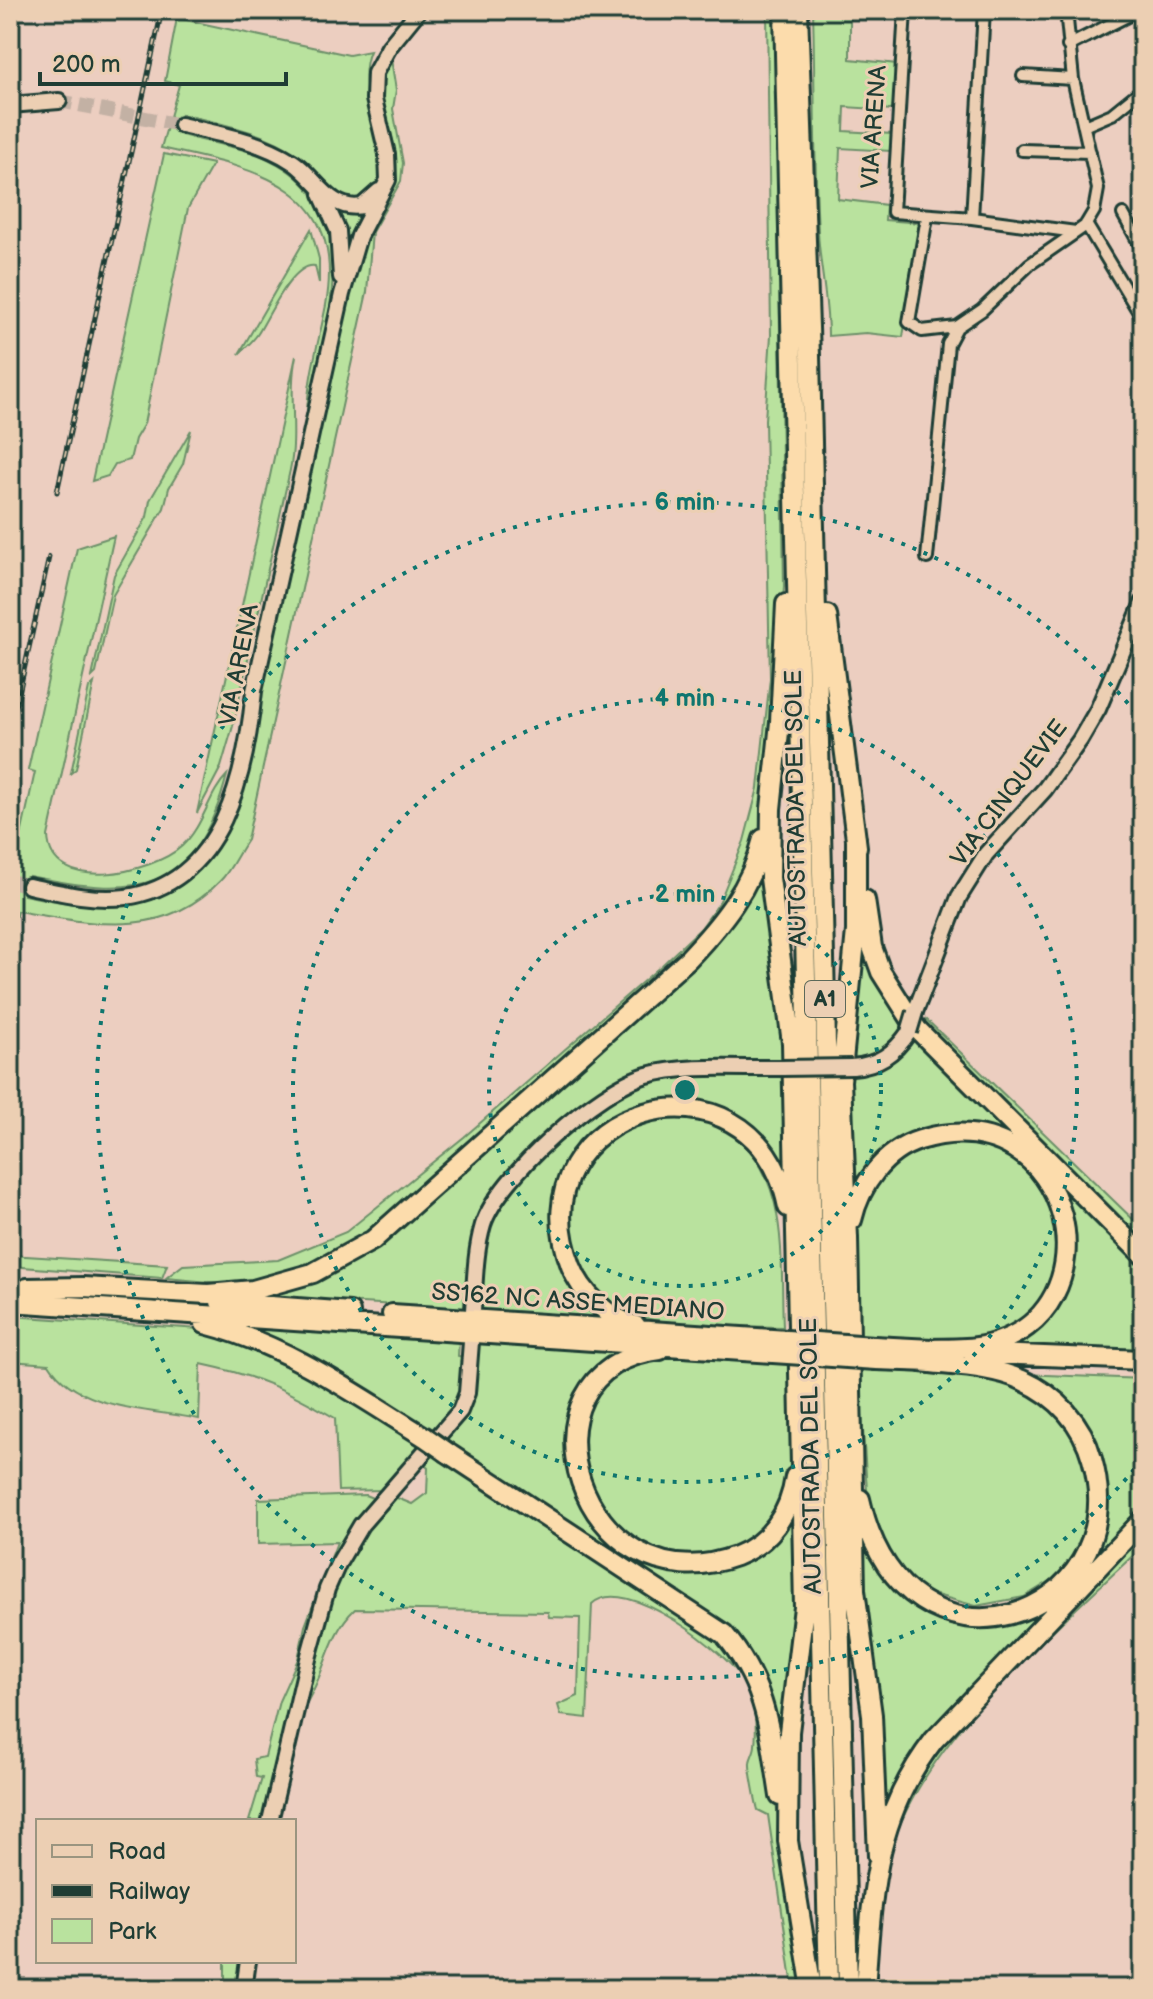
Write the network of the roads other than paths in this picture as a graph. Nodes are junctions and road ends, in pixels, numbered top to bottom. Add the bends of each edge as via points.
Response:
1 (419, 10) edge
2 (784, 10) edge
3 (798, 10) edge
4 (905, 10) edge
5 (984, 10) edge
6 (1066, 10) edge
7 (1131, 14) dead end
8 (1068, 46) junction
9 (1023, 76) dead end
10 (1073, 79) junction
11 (1143, 89) edge
12 (59, 101) tunnel mouth
13 (10, 105) edge
14 (181, 125) tunnel mouth
15 (1084, 126) junction
16 (1022, 150) dead end
17 (1090, 152) junction
18 (298, 165) junction
19 (388, 173) junction
20 (1123, 214) dead end
21 (927, 217) junction
22 (972, 218) junction
23 (1086, 224) junction
24 (1076, 232) junction
25 (1143, 250) edge
26 (342, 294) junction
27 (1143, 319) edge
28 (957, 327) junction
29 (791, 358) junction
30 (811, 436) junction
31 (927, 558) dead end
32 (1143, 603) edge
33 (771, 809) junction
34 (856, 838) junction
35 (29, 886) tunnel mouth
36 (848, 1238) junction
37 (795, 1242) junction
38 (1143, 1255) edge
39 (18, 1288) edge
40 (10, 1302) edge
41 (182, 1306) junction
42 (473, 1310) dead end
43 (654, 1331) junction
44 (471, 1342) dead end
45 (693, 1346) junction
46 (772, 1346) junction
47 (922, 1355) junction
48 (1143, 1360) edge
49 (1143, 1371) edge
50 (801, 1439) junction
51 (853, 1461) junction
52 (1143, 1520) edge
53 (270, 1819) edge
54 (788, 1841) junction
55 (878, 1856) junction
56 (248, 1963) edge
57 (244, 1989) edge
58 (812, 1989) edge
59 (829, 1989) edge
60 (848, 1989) edge
61 (865, 1989) edge

1 - 19 street, VIA ARENA via 375,73 374,99
2 - 29 highway, AUTOSTRADA DEL SOLE / A1
3 - 30 highway, AUTOSTRADA DEL SOLE / A1
4 - 21 street, VIA ARENA via 891,206 900,216
5 - 22 street
6 - 8 street
7 - 8 street
8 - 10 street
9 - 10 street
10 - 15 street
11 - 15 street via 1112,114
12 - 13 street
14 - 18 street, VIA ARENA via 259,145
15 - 17 street
16 - 17 street
17 - 23 street via 1098,189
18 - 19 street, VIA ARENA via 332,200 349,207 371,201
18 - 26 street, VIA ARENA via 326,202 338,231
19 - 26 street, VIA ARENA via 386,188 359,236
20 - 25 street
21 - 22 street, VIA ARENA
21 - 28 street via 909,322 922,331
22 - 24 street, VIA ARENA
23 - 24 street
23 - 27 street
24 - 28 street
26 - 35 street, VIA ARENA via 241,766 214,839 179,876 141,893 91,898
28 - 31 street via 948,344
29 - 33 highway via 787,586
29 - 59 highway, AUTOSTRADA DEL SOLE / A1
30 - 34 highway via 830,656
30 - 60 highway, AUTOSTRADA DEL SOLE / A1
32 - 42 street, VIA CINQUEVIE, bridge via 1080,740 1045,789 986,854 959,897 909,1032 885,1058 866,1066 669,1071 627,1081 594,1103 504,1184 479,1244
33 - 37 highway via 770,878 792,1043
33 - 41 highway via 759,858 721,924 373,1240 313,1273
34 - 36 highway via 856,931 841,1081
34 - 38 highway via 872,947 899,1004 917,1029
36 - 47 highway via 860,1195 877,1168 900,1149 942,1134 972,1133 1002,1141 1048,1179 1062,1205 1067,1235 1065,1265 1054,1293 1011,1335 983,1346
36 - 51 highway
37 - 43 highway via 777,1171 765,1151 734,1123 689,1107 657,1108 630,1115 603,1132 569,1176 563,1197 563,1246 584,1290 626,1323
37 - 50 highway
39 - 41 highway
40 - 41 highway via 153,1312
41 - 43 highway, SS162 NC ASSE MEDIANO
41 - 45 highway, SS162 NC ASSE MEDIANO
41 - 54 highway, bridge via 281,1350 425,1437 724,1634 752,1672 763,1699
43 - 46 highway, SS162 NC ASSE MEDIANO
44 - 53 street via 467,1393 460,1411 361,1525 327,1589
45 - 46 highway, SS162 NC ASSE MEDIANO
45 - 50 highway via 643,1352 613,1365 592,1384 582,1404 574,1450 578,1477 597,1517 628,1548 671,1563 698,1565 750,1551 770,1535 793,1492
46 - 47 highway, SS162 NC ASSE MEDIANO, bridge
47 - 48 highway, SS162 NC ASSE MEDIANO
47 - 49 highway, SS162 NC ASSE MEDIANO
47 - 51 highway via 1021,1380 1060,1404 1075,1421 1088,1443 1099,1501 1078,1567 1038,1604 1012,1615 958,1617 933,1608 912,1596 880,1559
50 - 54 highway via 804,1607 789,1732
51 - 55 highway via 855,1590 874,1729
52 - 55 highway via 934,1740 896,1799
54 - 58 highway
55 - 61 highway
56 - 57 street

